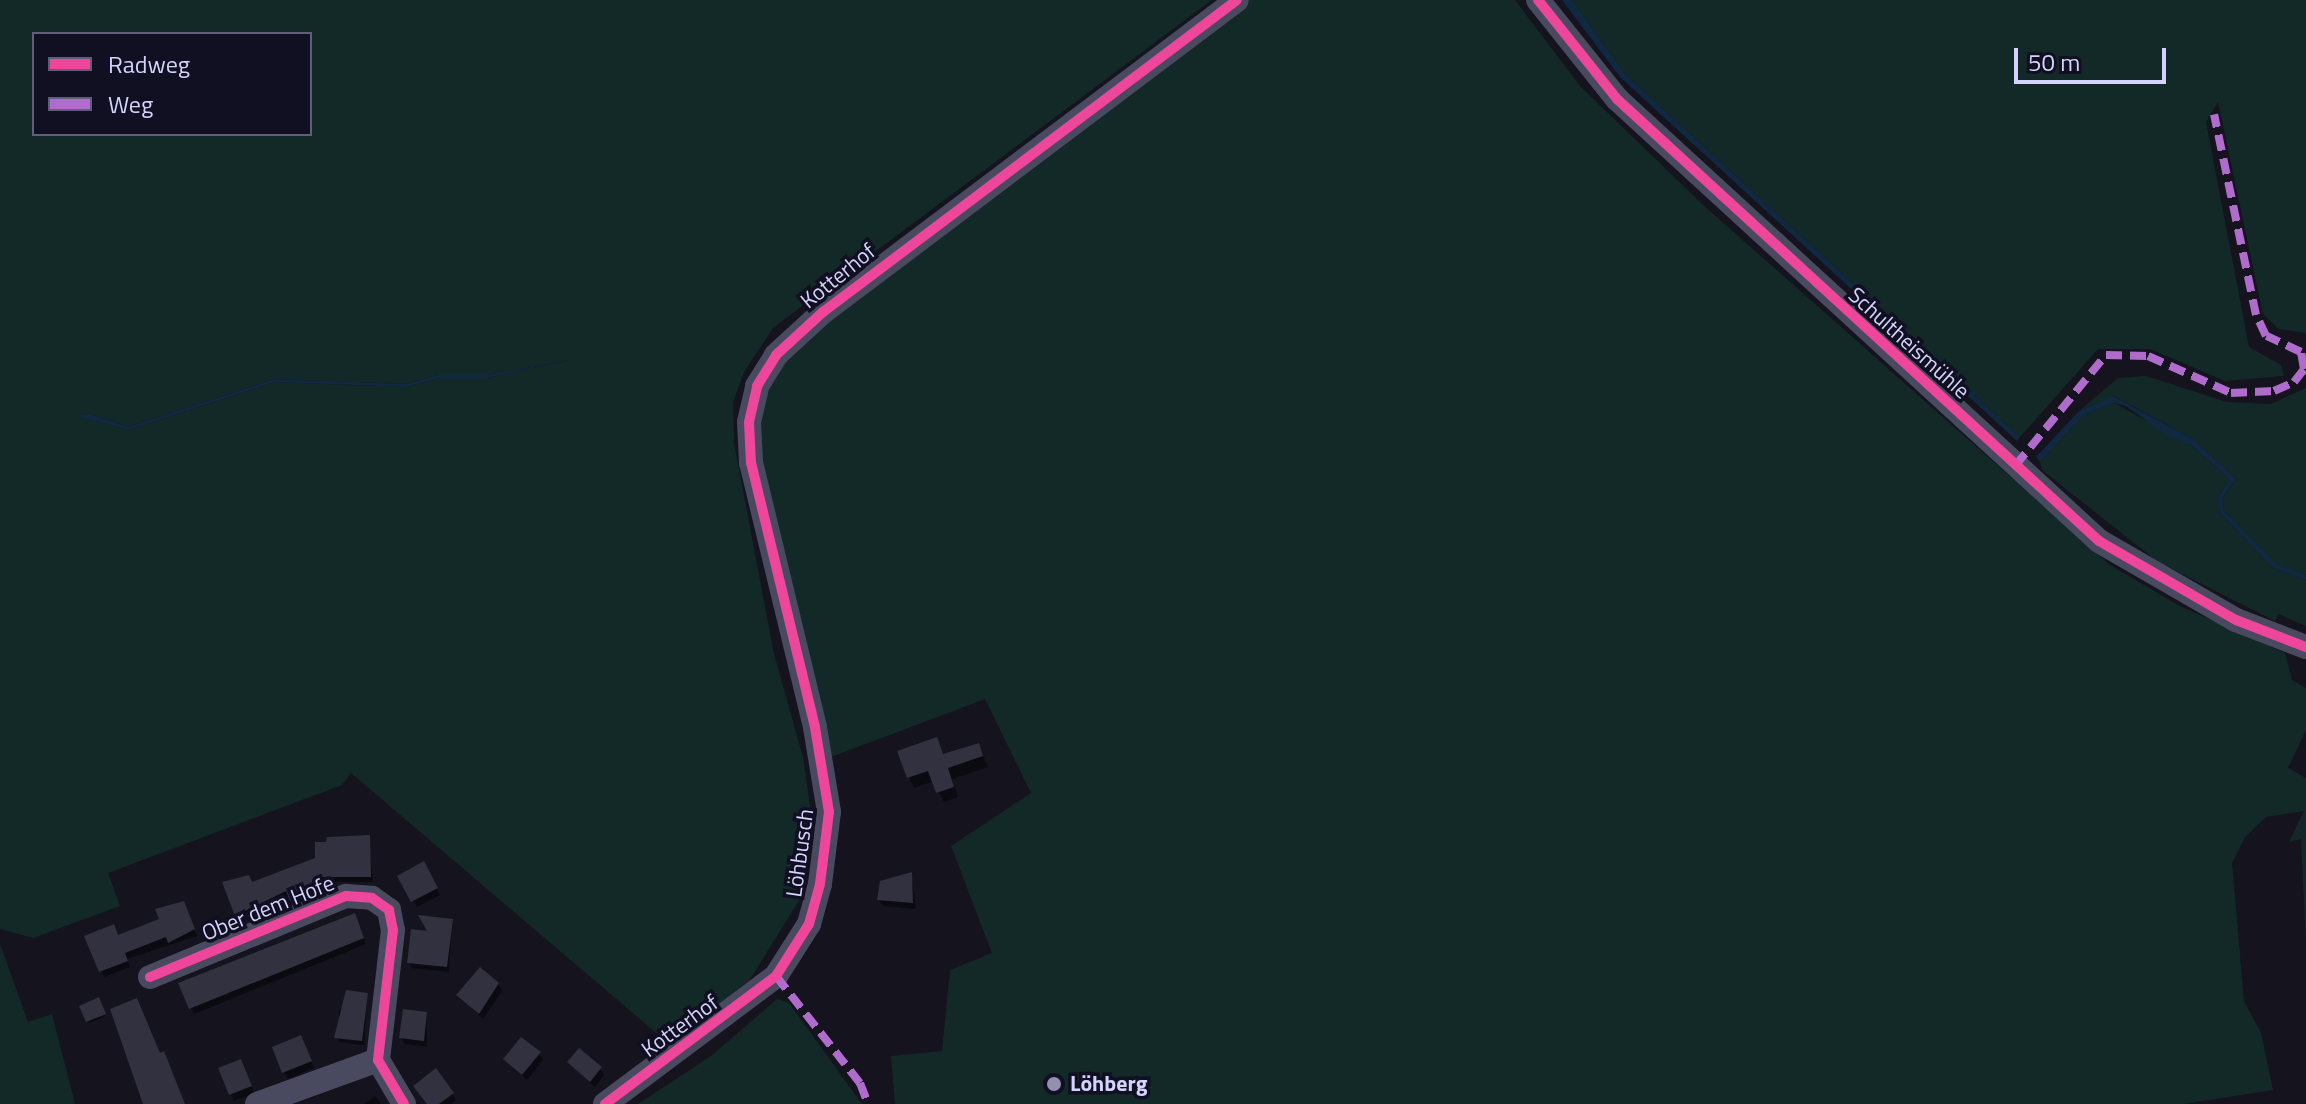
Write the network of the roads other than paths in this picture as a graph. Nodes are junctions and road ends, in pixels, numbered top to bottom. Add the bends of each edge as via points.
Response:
1 (1237, 0) edge
2 (1538, 0) edge
3 (2306, 647) edge
4 (815, 727) joint
5 (776, 976) joint
6 (150, 977) dead end
7 (378, 1060) junction
8 (257, 1104) edge
9 (404, 1104) edge
10 (605, 1104) edge

1 - 4 street, Kotterhof via 823,312 776,355 757,386 749,422 751,463
2 - 3 street, Schultheismühle via 1617,99 2099,541 2236,620
4 - 5 street, Löhbusch via 829,812 820,884 809,924
5 - 10 street, Kotterhof
6 - 7 street, Ober dem Hofe via 346,896 372,898 389,910 393,930
7 - 8 street
7 - 9 street

